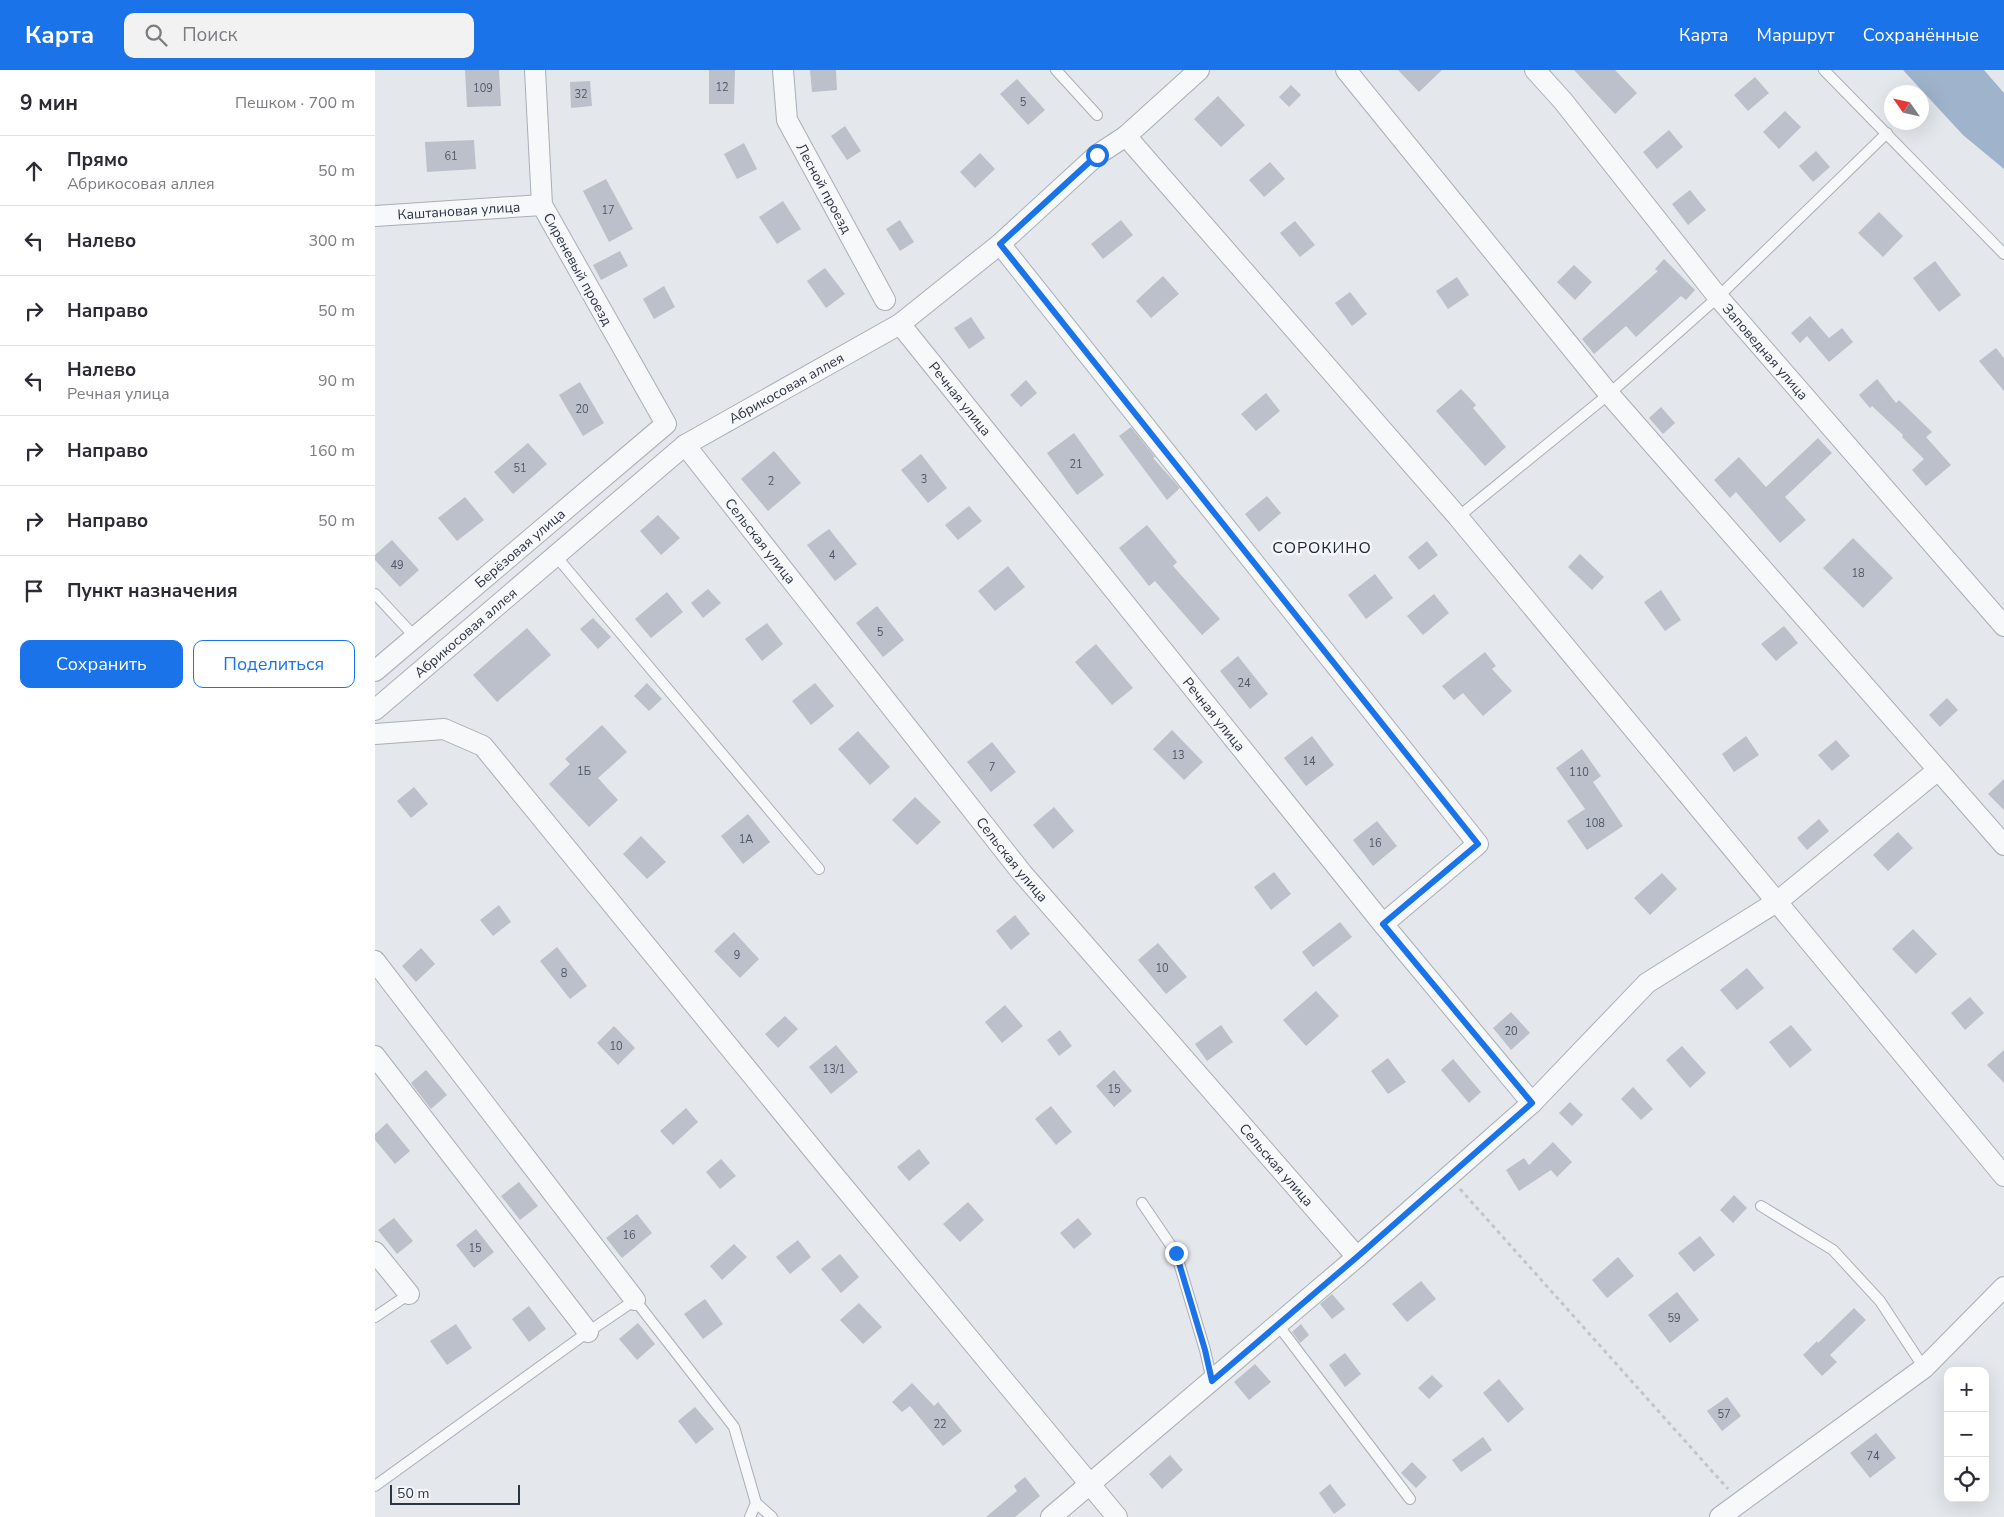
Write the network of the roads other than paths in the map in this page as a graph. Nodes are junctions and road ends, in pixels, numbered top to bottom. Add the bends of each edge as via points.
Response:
1 (535, 70) edge
2 (783, 70) edge
3 (1056, 70) edge
4 (1199, 70) edge
5 (1346, 70) edge
6 (1535, 70) edge
7 (1824, 70) edge
8 (1097, 115) dead end
9 (1887, 133) junction
10 (1126, 136) junction
11 (542, 205) junction
12 (375, 216) edge
13 (1000, 244) junction
14 (2004, 254) edge
15 (1718, 297) junction
16 (885, 300) dead end
17 (900, 324) junction
18 (1609, 394) junction
19 (665, 424) joint
20 (685, 445) junction
21 (1458, 517) junction
22 (555, 555) junction
23 (375, 594) edge
24 (2004, 626) edge
25 (415, 637) junction
26 (375, 671) edge
27 (375, 710) edge
28 (375, 734) edge
29 (1939, 770) junction
30 (2004, 845) edge
31 (819, 868) dead end
32 (1778, 901) junction
33 (1383, 924) junction
34 (375, 961) edge
35 (375, 1056) edge
36 (1532, 1103) junction
37 (2004, 1176) edge
38 (1142, 1203) dead end
39 (1761, 1206) dead end
40 (375, 1252) edge
41 (1357, 1257) junction
42 (2004, 1287) edge
43 (409, 1294) joint
44 (635, 1300) junction
45 (375, 1317) edge
46 (1278, 1325) junction
47 (588, 1332) junction
48 (1924, 1368) junction
49 (1212, 1381) junction
50 (1091, 1484) junction
51 (375, 1486) edge
52 (1410, 1499) dead end
53 (756, 1503) junction
54 (750, 1517) edge
55 (772, 1517) edge
56 (1051, 1517) edge
57 (1117, 1517) edge
58 (1720, 1517) edge

1 - 11 street, Сиреневый проезд
2 - 16 street, Лесной проезд via 787,120
3 - 8 lane
4 - 10 street, Абрикосовая аллея
5 - 18 street
6 - 15 street, Заповедная улица
7 - 9 lane
9 - 14 lane
9 - 15 lane
10 - 13 street, Абрикосовая аллея via 1097,155
10 - 21 street
11 - 12 street, Каштановая улица
11 - 19 street, Сиреневый проезд
13 - 17 street, Абрикосовая аллея
13 - 33 street via 1478,844
15 - 18 lane
15 - 24 street, Заповедная улица
17 - 20 street, Абрикосовая аллея
17 - 33 street, Речная улица
18 - 21 lane
18 - 29 street
19 - 25 street, Берёзовая улица
20 - 22 street, Абрикосовая аллея
20 - 41 street, Сельская улица via 1022,873
21 - 32 street
22 - 27 street, Абрикосовая аллея
22 - 31 lane
23 - 25 lane
25 - 26 street, Берёзовая улица
28 - 50 street via 444,729 483,746
29 - 30 street
29 - 32 street
32 - 36 street via 1647,983
32 - 37 street
33 - 36 street, Речная улица
34 - 44 street
35 - 47 street
36 - 41 street
38 - 49 lane via 1176,1253
39 - 48 lane via 1833,1250 1880,1301
40 - 43 street
41 - 46 street
42 - 48 street
43 - 45 lane
44 - 47 lane
44 - 53 lane via 734,1427
46 - 49 street
46 - 52 lane
47 - 51 lane
48 - 58 street
49 - 50 street
50 - 56 street
50 - 57 street
53 - 54 lane
53 - 55 lane

